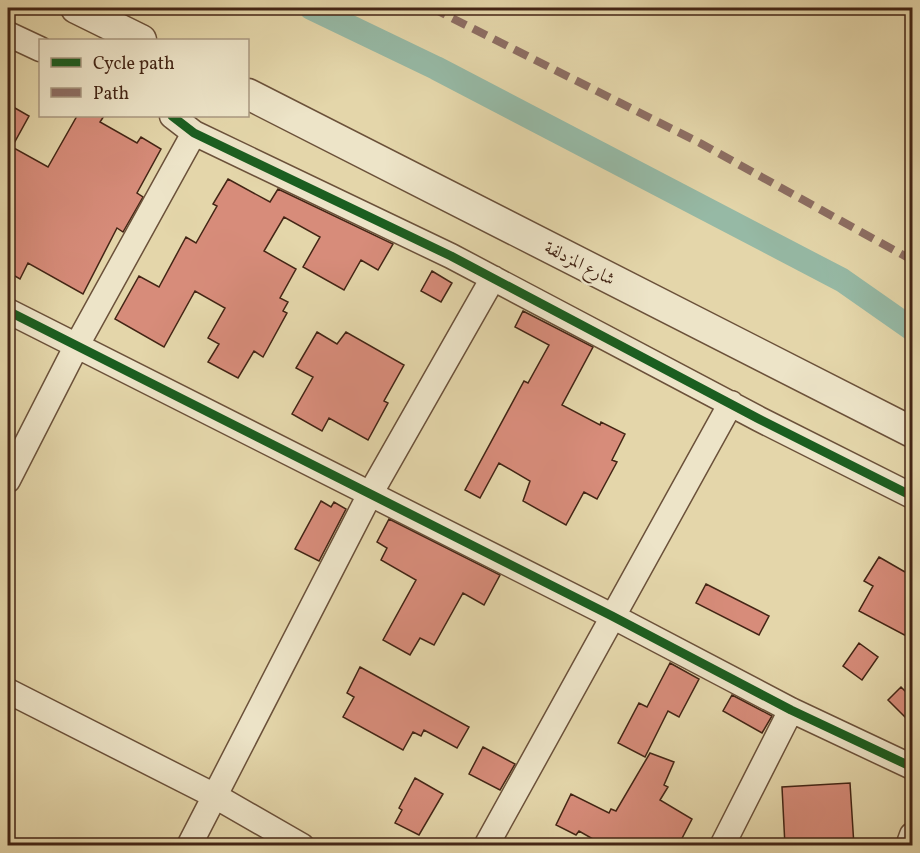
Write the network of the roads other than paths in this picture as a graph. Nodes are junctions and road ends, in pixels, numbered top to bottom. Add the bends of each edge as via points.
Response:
1 (76, 8) edge
2 (8, 34) edge
3 (139, 39) edge
4 (39, 49) edge
5 (249, 95) edge
6 (173, 117) edge
7 (194, 133) junction
8 (493, 278) junction
9 (8, 311) edge
10 (77, 345) junction
11 (731, 403) junction
12 (912, 432) edge
13 (8, 480) edge
14 (369, 496) junction
15 (912, 496) edge
16 (612, 616) junction
17 (8, 691) edge
18 (791, 710) junction
19 (912, 767) edge
20 (215, 796) junction
21 (912, 836) edge
22 (189, 846) edge
23 (302, 846) edge
24 (486, 846) edge
25 (722, 846) edge
26 (908, 846) edge

1 - 3 street
2 - 4 street
5 - 12 street, شارع المزدلفة
6 - 7 street
7 - 8 street
7 - 10 street
8 - 11 street
8 - 14 street
9 - 10 street
10 - 13 street
10 - 14 street
11 - 15 street
11 - 16 street
14 - 16 street
14 - 20 street
16 - 18 street
16 - 24 street
17 - 20 street
18 - 19 street
18 - 25 street
20 - 22 street
20 - 23 street
21 - 26 street

